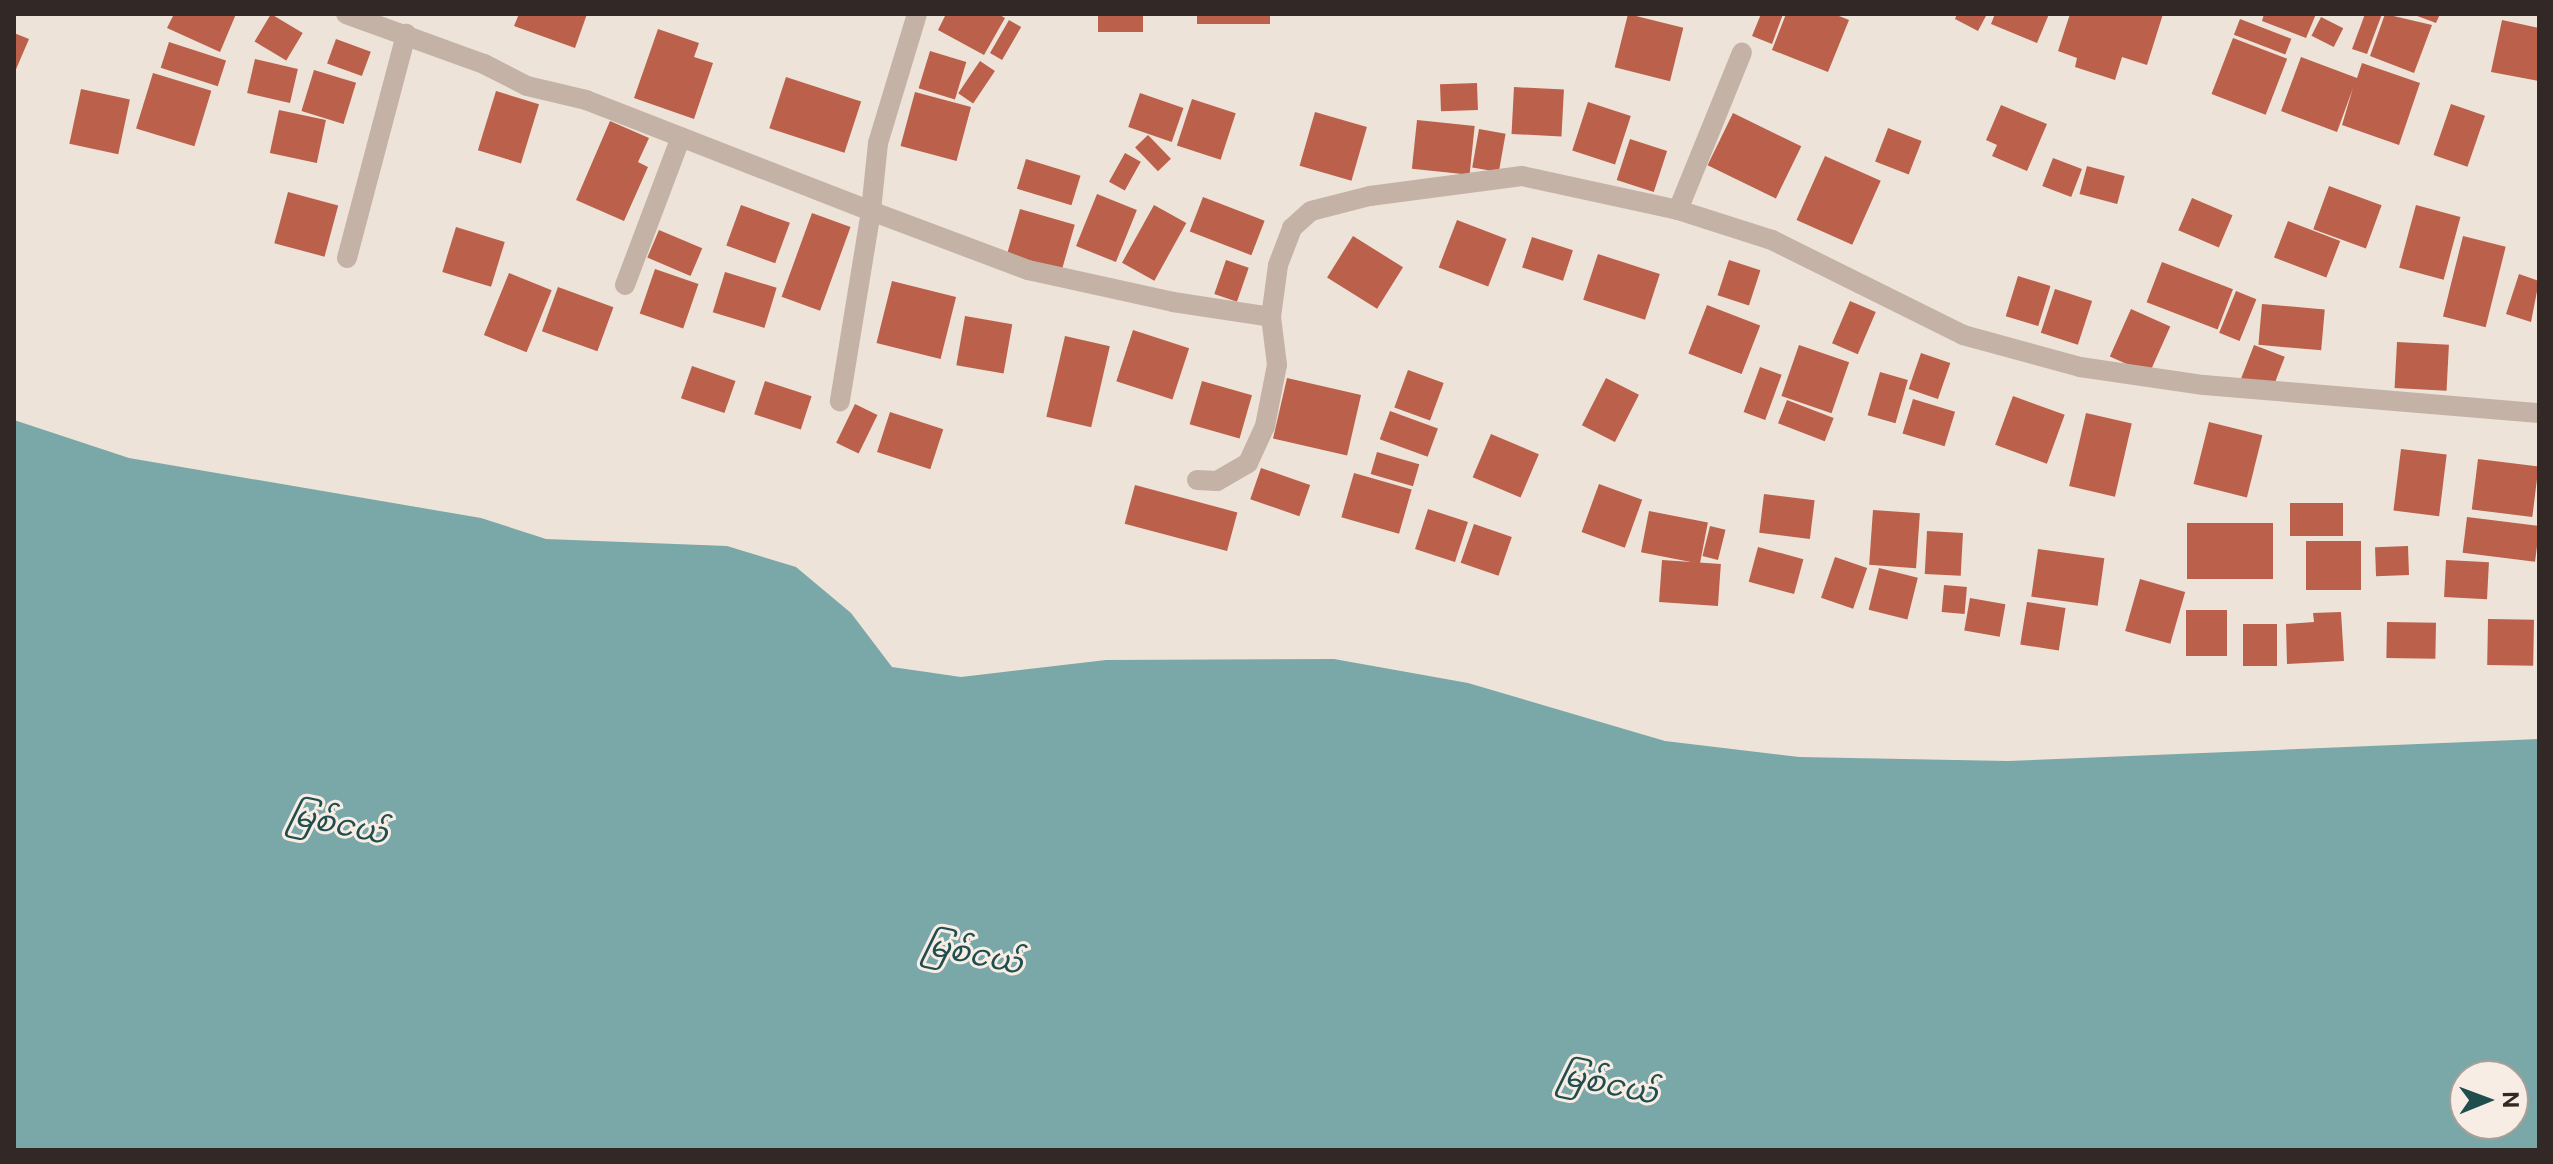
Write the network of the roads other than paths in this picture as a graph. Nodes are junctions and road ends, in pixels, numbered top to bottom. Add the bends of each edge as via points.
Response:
1 (346, 14) edge
2 (917, 14) edge
3 (400, 26) edge
4 (1742, 52) dead end
5 (681, 137) junction
6 (1678, 210) junction
7 (871, 211) junction
8 (347, 258) dead end
9 (625, 285) dead end
10 (1271, 317) junction
11 (840, 401) dead end
12 (2539, 413) edge
13 (1197, 480) dead end

1 - 3 street
2 - 7 street via 878,143
3 - 5 street via 527,86 586,100
3 - 8 street
4 - 6 street
5 - 7 street
5 - 9 street
6 - 10 street via 1522,176 1370,196 1311,211 1292,228 1278,265
6 - 12 street via 1772,240 1963,335 2080,367 2204,385
7 - 10 street via 1028,270
7 - 11 street
10 - 13 street via 1277,365 1265,426 1248,463 1217,481

